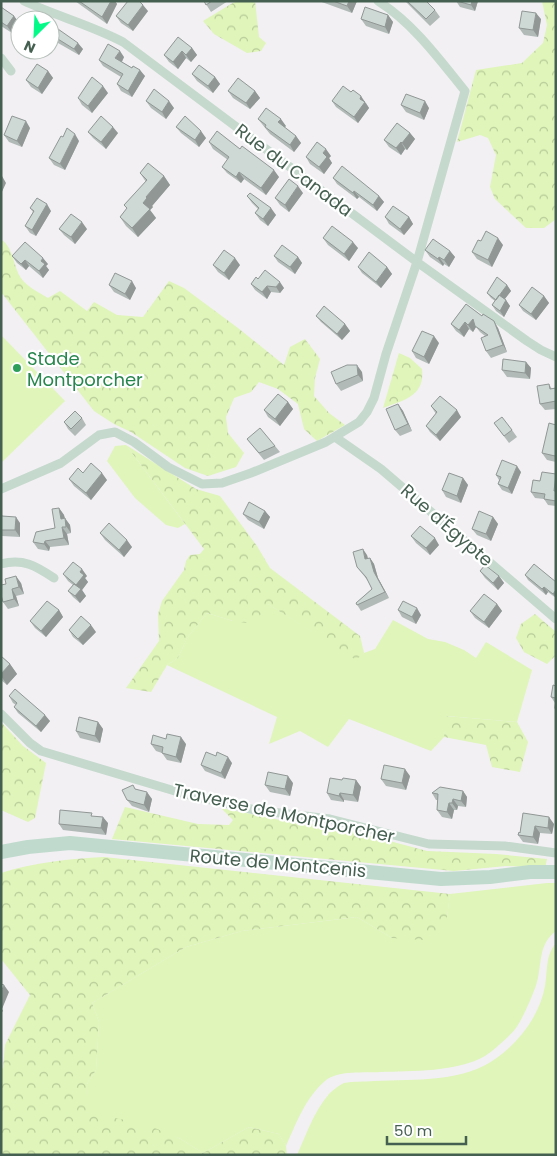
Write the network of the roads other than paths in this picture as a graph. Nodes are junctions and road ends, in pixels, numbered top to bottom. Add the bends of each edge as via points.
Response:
1 (24, 1) edge
2 (378, 1) edge
3 (1, 58) edge
4 (11, 71) dead end
5 (417, 262) junction
6 (556, 357) edge
7 (335, 436) junction
8 (1, 489) edge
9 (1, 564) edge
10 (54, 578) dead end
11 (556, 619) edge
12 (1, 714) edge
13 (1, 852) edge
14 (556, 853) edge
15 (556, 872) edge

1 - 5 street, Rue du Canada via 123,42
2 - 5 street via 421,37 465,91
3 - 4 street
5 - 6 street, Rue du Canada via 527,341
5 - 7 street via 374,398 358,422
7 - 8 street via 251,473 222,483 202,484 168,467 115,432 99,435 61,463
7 - 11 street, Rue d'Égypte via 381,469
9 - 10 street via 28,563
12 - 14 street, Traverse de Montporcher via 42,751 185,794 255,810 330,819 429,844 504,846
13 - 15 main road, Route de Montcenis via 70,844 441,879

